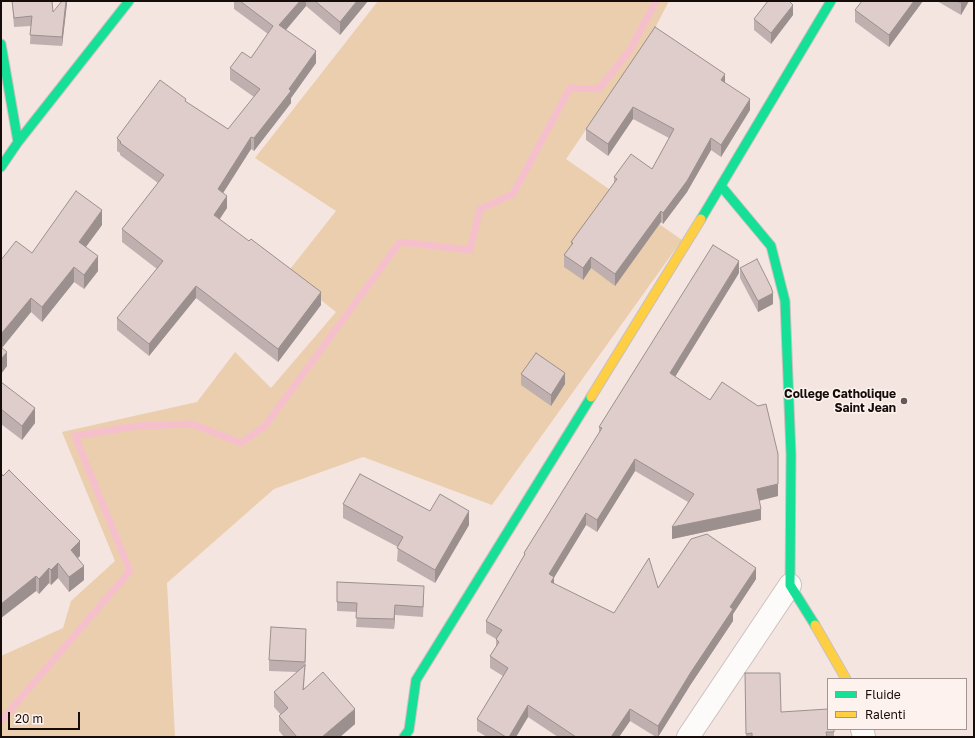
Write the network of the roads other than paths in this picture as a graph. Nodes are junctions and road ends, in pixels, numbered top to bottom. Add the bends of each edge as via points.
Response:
1 (129, 1) edge
2 (831, 1) edge
3 (1, 44) edge
4 (18, 142) junction
5 (1, 167) edge
6 (721, 186) junction
7 (790, 585) junction
8 (845, 678) edge
9 (410, 735) edge
10 (688, 737) edge

1 - 4 street
2 - 6 street
3 - 4 street
4 - 5 street
6 - 7 street via 771,246 785,301 791,455
6 - 9 street via 416,680
7 - 8 street
7 - 10 street

